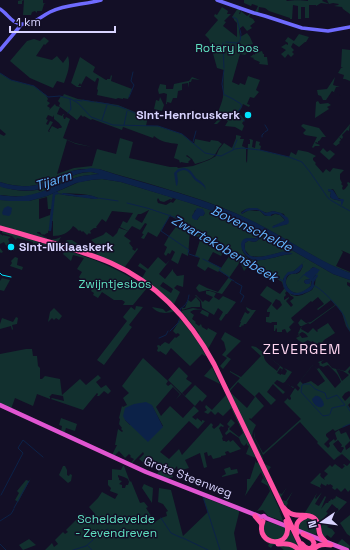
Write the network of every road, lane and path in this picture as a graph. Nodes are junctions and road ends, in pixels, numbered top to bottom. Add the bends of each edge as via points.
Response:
1 (101, 0) edge
2 (217, 0) edge
3 (0, 9) edge
4 (20, 25) junction
5 (350, 27) edge
6 (0, 50) edge
7 (1, 229) edge
8 (0, 406) edge
9 (108, 456) junction
10 (260, 461) junction
11 (272, 484) junction
12 (283, 508) junction
13 (255, 516) joint
14 (263, 520) junction
15 (299, 533) junction
16 (312, 536) junction
17 (301, 541) junction
18 (324, 541) junction
19 (331, 545) junction
20 (302, 550) edge
21 (313, 550) edge
22 (344, 550) edge
23 (348, 550) edge

1 - 4 main road via 56,10 36,21
2 - 5 main road via 302,28 328,31
3 - 4 main road
4 - 6 main road
7 - 10 highway via 100,260 153,290 175,310 209,356
8 - 9 highway
9 - 13 highway, Grote Steenweg via 155,478
9 - 14 highway, Grote Steenweg
10 - 11 highway
10 - 12 highway
11 - 12 highway
11 - 20 highway
12 - 14 highway via 288,529 282,540 267,540 263,534
12 - 15 highway
12 - 18 highway via 292,514 315,519
12 - 20 highway
13 - 14 highway
14 - 15 highway, Grote Steenweg
14 - 20 highway via 261,534 266,540 274,544 290,544
15 - 16 highway, Grote Steenweg
15 - 16 highway via 296,529 298,522 309,517 317,526 317,535
15 - 17 highway
15 - 17 highway via 312,539 314,545 306,549
15 - 19 highway, Grote Steenweg
16 - 18 highway, Grote Steenweg
17 - 20 highway
18 - 23 highway, Grote Steenweg
19 - 21 highway via 321,544
19 - 22 highway, Grote Steenweg

